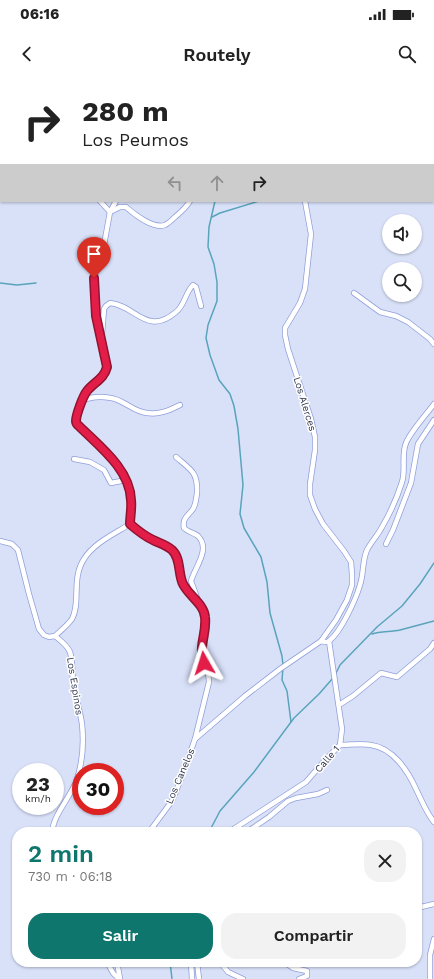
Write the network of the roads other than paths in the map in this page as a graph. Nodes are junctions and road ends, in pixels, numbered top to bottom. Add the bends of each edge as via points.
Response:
1 (101, 202) edge
2 (115, 202) edge
3 (189, 202) edge
4 (305, 202) edge
5 (110, 212) junction
6 (354, 293) dead end
7 (201, 306) dead end
8 (101, 339) junction
9 (434, 344) edge
10 (82, 401) junction
11 (434, 404) edge
12 (180, 405) dead end
13 (434, 420) edge
14 (176, 457) dead end
15 (74, 459) dead end
16 (126, 480) junction
17 (130, 524) junction
18 (0, 541) edge
19 (386, 544) dead end
20 (200, 605) junction
21 (55, 636) junction
22 (321, 641) junction
23 (329, 641) junction
24 (434, 643) edge
25 (339, 705) junction
26 (195, 739) junction
27 (340, 745) junction
28 (327, 790) dead end
29 (434, 822) edge
30 (53, 827) edge
31 (153, 827) edge
32 (237, 827) edge
33 (254, 827) edge
34 (434, 904) edge
35 (422, 907) edge
36 (434, 939) edge
37 (110, 967) edge
38 (118, 967) edge
39 (191, 967) edge
40 (198, 967) edge
41 (224, 967) edge
42 (292, 967) edge
43 (120, 979) edge
44 (192, 979) edge
45 (199, 979) edge
46 (243, 979) edge
47 (299, 979) edge
48 (430, 979) edge

1 - 5 street
2 - 5 street
3 - 5 street via 164,225 137,216 126,207
4 - 22 street, Los Alerces via 311,234 305,289 285,328 285,335 315,437 310,495 323,524 350,562 352,574 352,585 347,600
5 - 8 street via 102,256 94,278 96,316
6 - 9 street via 380,312 408,322
7 - 8 street via 196,287 193,285 182,306 164,320 145,320 110,303 104,309
8 - 10 street via 107,362 106,373 86,392
10 - 12 street via 93,397 120,400 138,411 148,413 159,413
10 - 16 street via 76,419 77,424 114,460
11 - 23 street via 407,441 404,448 402,482 382,527 367,550 363,561 364,571 352,607
13 - 19 street via 418,444 411,483
14 - 20 street, Los Canelos via 194,473 197,481 195,506 185,517 183,524 184,528 199,537 203,544 203,552 192,581
15 - 16 street via 90,462 104,470 111,483
16 - 17 street via 132,501
17 - 20 street via 141,533 173,550 177,556 183,584
17 - 21 street via 96,545 84,559 78,570 72,618
18 - 21 street, Los Espinos via 12,544 18,550 39,629 44,635
20 - 26 street, Los Canelos via 205,616 201,656 209,675 209,682
21 - 30 street, Los Espinos via 69,650 82,724 82,745 76,781
22 - 23 street
22 - 26 street via 245,696
23 - 25 street, Calle 1
24 - 25 street via 397,677 381,673
25 - 27 street, Calle 1 via 342,733
26 - 31 street, Los Canelos via 172,800
27 - 29 street via 372,745 391,754 411,779
27 - 32 street, Calle 1 via 306,782
28 - 33 street via 288,801
34 - 35 street
36 - 48 street via 430,955
37 - 43 street
38 - 43 street
39 - 44 street
40 - 45 street
41 - 46 street via 228,972
42 - 47 street via 307,972 307,976

